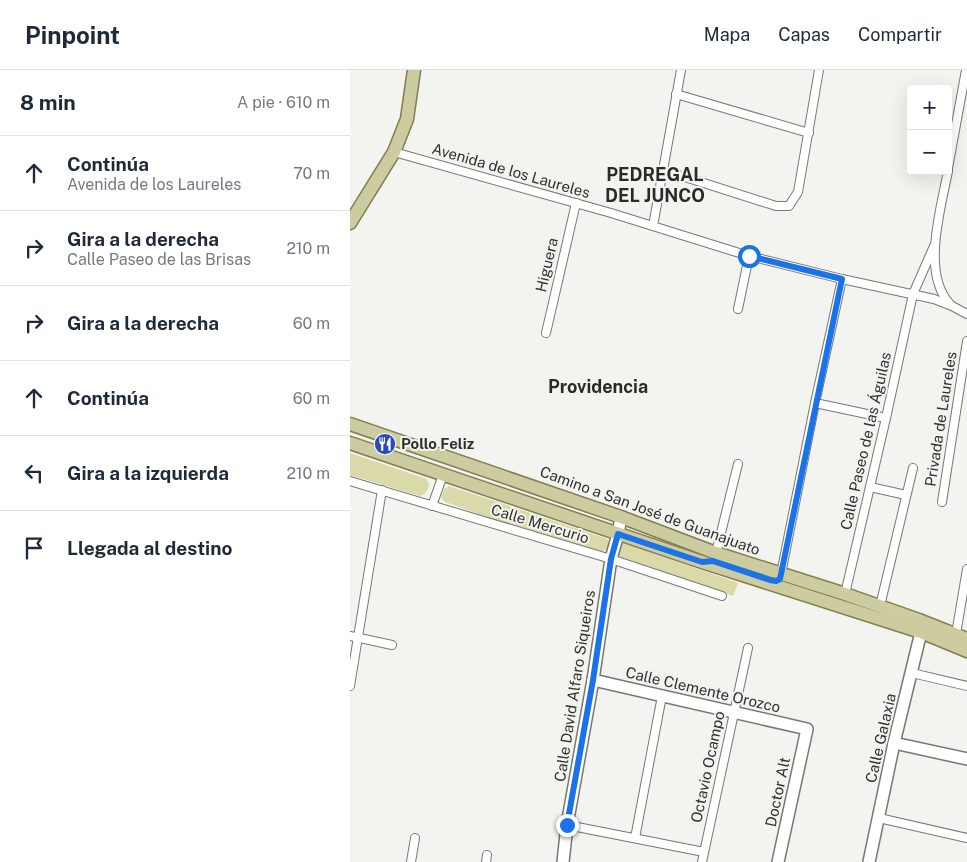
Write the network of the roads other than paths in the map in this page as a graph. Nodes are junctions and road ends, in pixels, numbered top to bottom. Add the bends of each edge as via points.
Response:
1 (414, 70) edge
2 (681, 70) edge
3 (819, 70) edge
4 (966, 70) edge
5 (676, 94) junction
6 (809, 133) junction
7 (952, 148) edge
8 (394, 152) junction
9 (663, 170) junction
10 (947, 175) edge
11 (576, 203) junction
12 (350, 223) edge
13 (653, 226) junction
14 (934, 246) junction
15 (749, 256) junction
16 (842, 279) junction
17 (913, 294) junction
18 (952, 306) junction
19 (738, 308) dead end
20 (967, 314) edge
21 (546, 333) dead end
22 (967, 341) edge
23 (816, 403) junction
24 (886, 418) junction
25 (350, 424) edge
26 (350, 443) edge
27 (738, 464) dead end
28 (913, 468) dead end
29 (443, 474) junction
30 (350, 481) edge
31 (870, 487) junction
32 (382, 490) junction
33 (906, 495) junction
34 (942, 502) dead end
35 (432, 506) junction
36 (621, 516) junction
37 (618, 534) junction
38 (716, 553) junction
39 (611, 559) junction
40 (702, 562) junction
41 (967, 570) edge
42 (781, 574) junction
43 (845, 594) junction
44 (722, 596) dead end
45 (880, 606) junction
46 (923, 627) junction
47 (962, 636) edge
48 (354, 637) edge
49 (392, 646) dead end
50 (748, 648) dead end
51 (967, 651) edge
52 (912, 673) junction
53 (593, 680) junction
54 (350, 686) edge
55 (967, 686) edge
56 (662, 696) junction
57 (733, 712) junction
58 (807, 729) joint
59 (894, 743) junction
60 (967, 759) edge
61 (879, 818) junction
62 (567, 825) junction
63 (415, 838) dead end
64 (635, 838) junction
65 (967, 838) edge
66 (704, 852) junction
67 (411, 862) edge
68 (562, 862) edge
69 (702, 862) edge
70 (778, 862) edge
71 (869, 862) edge

1 - 8 main road via 407,119
2 - 5 street
3 - 6 street
4 - 7 street
5 - 6 street
5 - 9 street
6 - 9 street via 798,192 789,206 776,206
8 - 11 street, Avenida de los Laureles
8 - 12 main road
9 - 13 street
10 - 14 street
11 - 13 street, Avenida de los Laureles
11 - 21 street, Higuera
13 - 15 street, Avenida de los Laureles
14 - 17 street, Calle Paseo de las Águilas
14 - 18 street via 940,290
15 - 16 street, Avenida de los Laureles
15 - 19 street
16 - 17 street, Avenida de los Laureles
16 - 23 street
17 - 18 street, Avenida de los Laureles
17 - 24 street, Calle Paseo de las Águilas
18 - 20 street, Avenida de los Laureles
22 - 34 street, Privada de Laureles
23 - 24 street
23 - 42 street
24 - 31 street, Calle Paseo de las Águilas
25 - 36 main road, Camino a San José de Guanajuato
26 - 29 main road, Camino a San José de Guanajuato
27 - 38 street
28 - 33 street
29 - 35 street
29 - 37 main road, Camino a San José de Guanajuato
30 - 32 street, Calle Mercurio
31 - 33 street
31 - 43 street, Calle Paseo de las Águilas
32 - 35 street, Calle Mercurio
32 - 48 street
33 - 45 street
35 - 39 street, Calle Mercurio
36 - 37 street, Calle David Alfaro Siqueiros
36 - 38 main road, Camino a San José de Guanajuato
37 - 39 street, Calle David Alfaro Siqueiros
37 - 40 main road, Camino a San José de Guanajuato
38 - 42 main road, Camino a San José de Guanajuato
39 - 44 street, Calle Mercurio
39 - 53 street, Calle David Alfaro Siqueiros
40 - 42 street via 713,561 776,581
40 - 46 main road, Camino a San José de Guanajuato
41 - 47 street
42 - 43 main road, Camino a San José de Guanajuato
43 - 45 main road, Camino a San José de Guanajuato
45 - 46 main road, Camino a San José de Guanajuato
46 - 47 main road, Camino a San José de Guanajuato
46 - 51 main road, Camino a San José de Guanajuato
46 - 52 street, Calle Galaxia
48 - 49 street
48 - 54 street
50 - 57 street, Octavio Ocampo
52 - 55 street
52 - 59 street, Calle Galaxia
53 - 56 street, Calle Clemente Orozco
53 - 62 street, Calle David Alfaro Siqueiros
56 - 57 street, Calle Clemente Orozco
56 - 64 street
57 - 58 street, Calle Clemente Orozco
57 - 66 street, Octavio Ocampo
58 - 70 street, Doctor Alt
59 - 60 street
59 - 61 street, Calle Galaxia
61 - 65 street
61 - 71 street, Calle Galaxia
62 - 64 street
62 - 68 street, Calle David Alfaro Siqueiros
63 - 67 street
64 - 66 street
66 - 69 street, Octavio Ocampo

